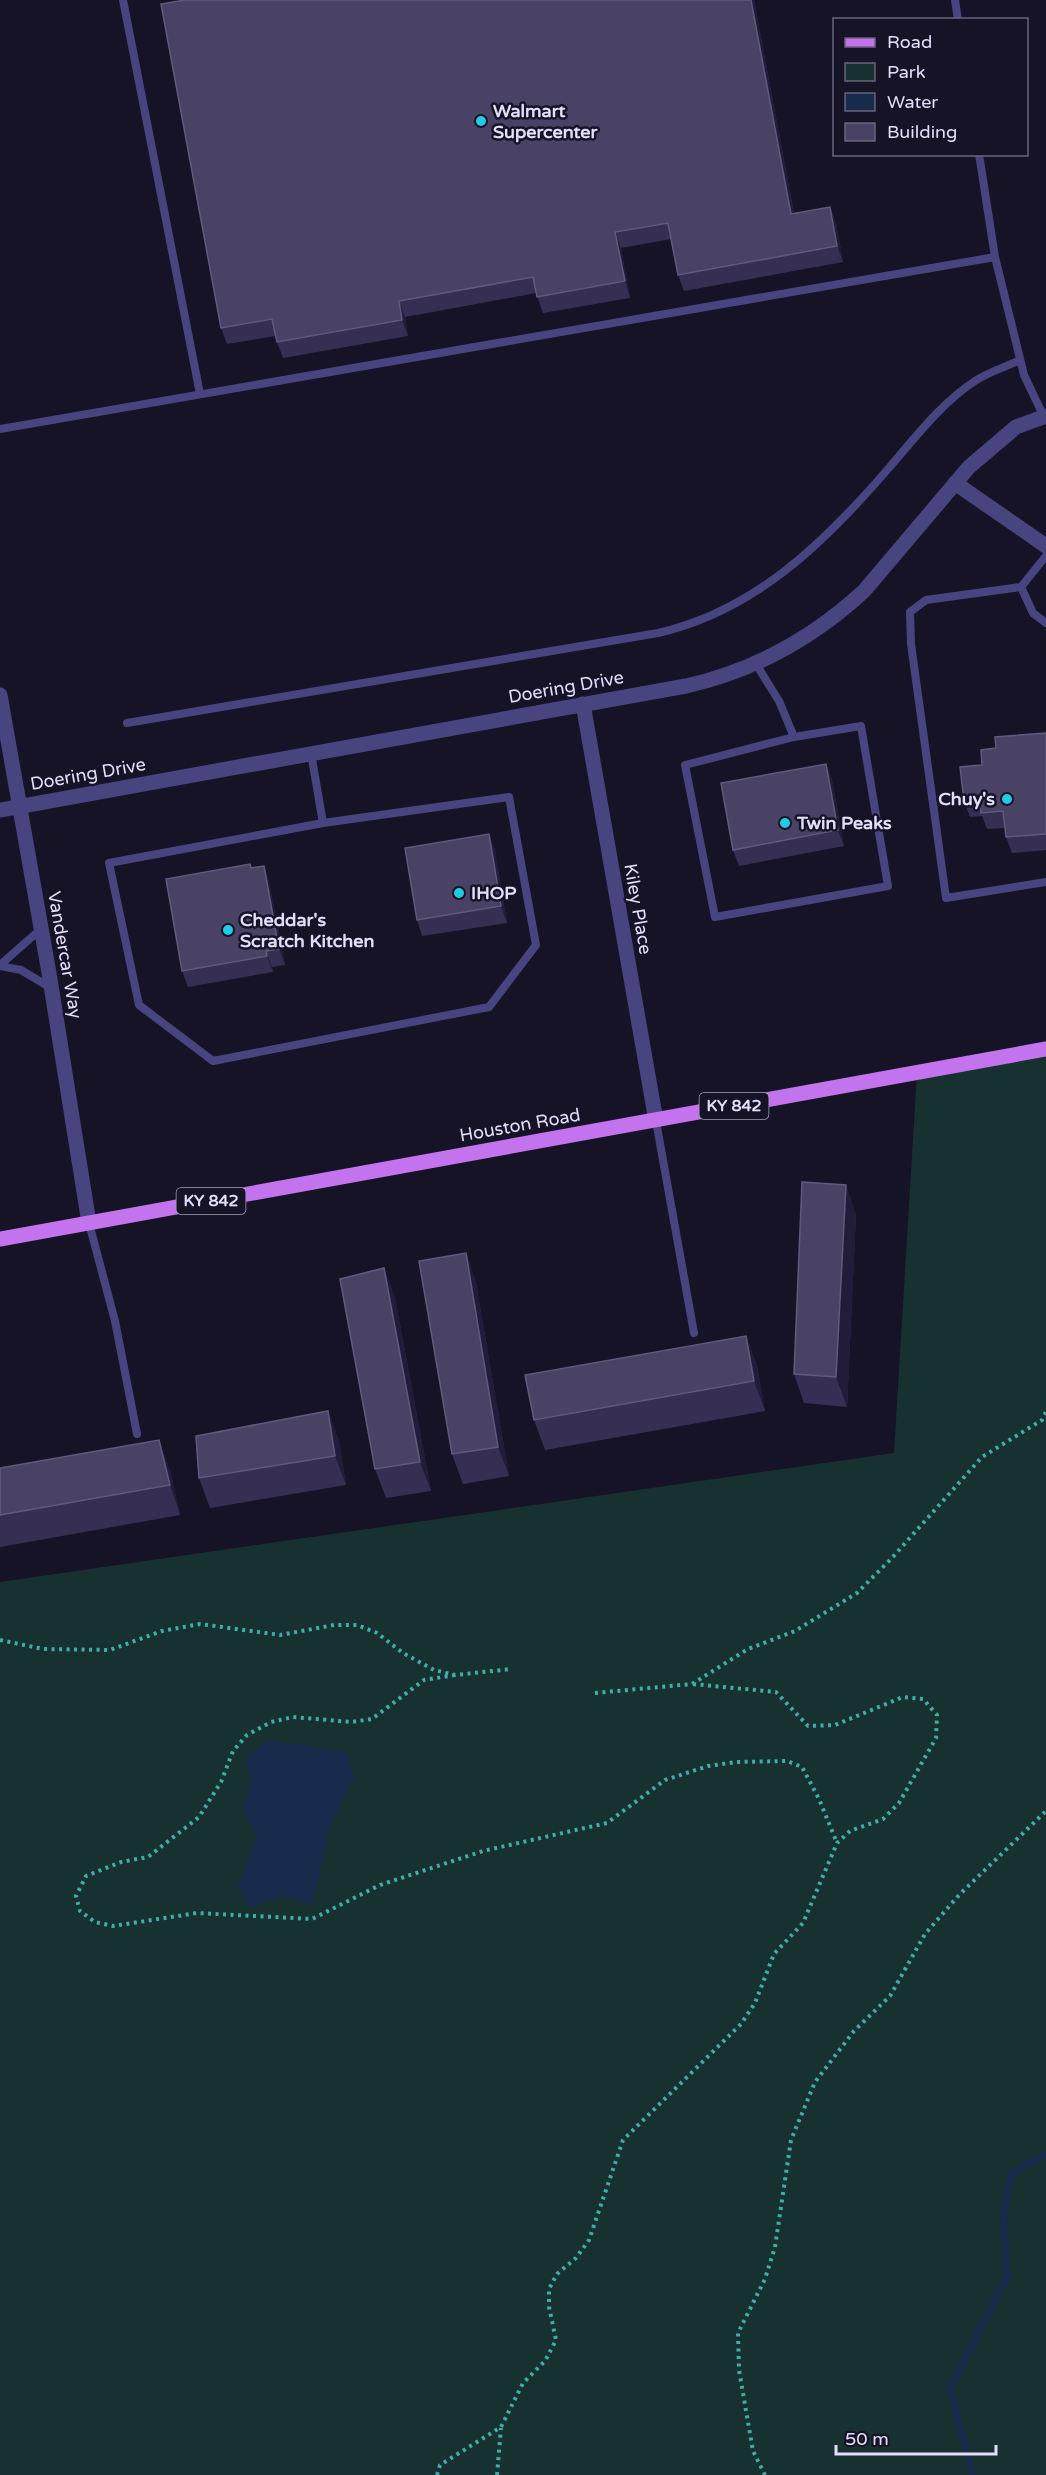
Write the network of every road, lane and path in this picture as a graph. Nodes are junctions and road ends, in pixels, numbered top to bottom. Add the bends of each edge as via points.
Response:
1 (123, 0) edge
2 (955, 0) edge
3 (958, 18) edge
4 (979, 156) edge
5 (996, 257) junction
6 (1020, 360) junction
7 (200, 394) junction
8 (1045, 416) edge
9 (0, 429) edge
10 (955, 483) junction
11 (1046, 546) edge
12 (1046, 556) edge
13 (1022, 587) junction
14 (1046, 623) edge
15 (756, 664) junction
16 (0, 695) edge
17 (583, 704) junction
18 (127, 723) dead end
19 (794, 736) junction
20 (311, 753) junction
21 (19, 806) junction
22 (0, 810) edge
23 (323, 823) junction
24 (1046, 882) edge
25 (41, 928) junction
26 (0, 965) edge
27 (52, 988) junction
28 (1046, 1049) edge
29 (656, 1121) junction
30 (89, 1223) junction
31 (0, 1239) edge
32 (694, 1334) dead end
33 (1046, 1412) edge
34 (137, 1434) dead end
35 (0, 1640) edge
36 (511, 1670) dead end
37 (455, 1675) junction
38 (692, 1684) junction
39 (595, 1693) dead end
40 (1046, 1811) edge
41 (837, 1843) junction
42 (501, 2427) junction
43 (437, 2475) edge
44 (497, 2475) edge
45 (765, 2475) edge

1 - 7 lane
2 - 3 lane
4 - 5 lane
5 - 6 lane
5 - 7 lane
6 - 8 lane
6 - 18 lane via 975,381 931,420 825,537 770,584 727,610 658,633
7 - 9 lane
8 - 10 street, Doering Drive via 1016,427
10 - 11 street
10 - 15 street, Doering Drive via 864,591 817,628
12 - 13 lane
13 - 14 lane via 1033,613
13 - 24 lane via 926,600 910,612 910,644 946,898
15 - 17 street, Doering Drive via 702,683
15 - 19 lane via 779,701
16 - 21 street, Vandercar Way
17 - 20 street, Doering Drive
17 - 29 street, Kiley Place
19 - 19 lane via 861,726 888,886 716,917 685,765
20 - 21 street, Doering Drive
20 - 23 lane
21 - 22 street, Doering Drive
21 - 25 street, Vandercar Way
23 - 23 lane via 509,797 536,945 489,1007 213,1061 139,1005 109,863
25 - 26 lane
25 - 27 street, Vandercar Way
26 - 27 lane via 21,970
27 - 30 street, Vandercar Way
28 - 29 main road, Houston Road / KY 842
29 - 30 main road, Houston Road / KY 842
29 - 32 lane
30 - 31 main road, Houston Road / KY 842
30 - 34 lane via 116,1321
33 - 38 path via 1042,1420 982,1456 857,1593 795,1631 748,1649
35 - 37 path via 43,1649 110,1650 162,1631 200,1624 280,1635 357,1625 377,1633 434,1670
36 - 37 path
37 - 41 path via 424,1680 372,1719 351,1722 293,1717 271,1722 247,1735 233,1751 221,1782 199,1817 147,1857 86,1876 76,1896 80,1911 95,1922 113,1926 197,1912 312,1919 380,1885 421,1871 483,1851 606,1822 665,1780 708,1766 737,1762 787,1761 802,1767
38 - 39 path
38 - 41 path via 776,1692 808,1726 835,1725 903,1697 923,1699 937,1714 936,1738 899,1803 883,1819 850,1831
40 - 45 path via 958,1895 925,1934 890,1996 854,2031 815,2082 791,2140 775,2247 765,2279 738,2333 739,2370 753,2451
41 - 42 path via 803,1923 774,1954 755,2003 741,2024 623,2140 589,2240 557,2274 549,2289 556,2340 545,2361 523,2382
42 - 43 path via 440,2465
42 - 44 path

